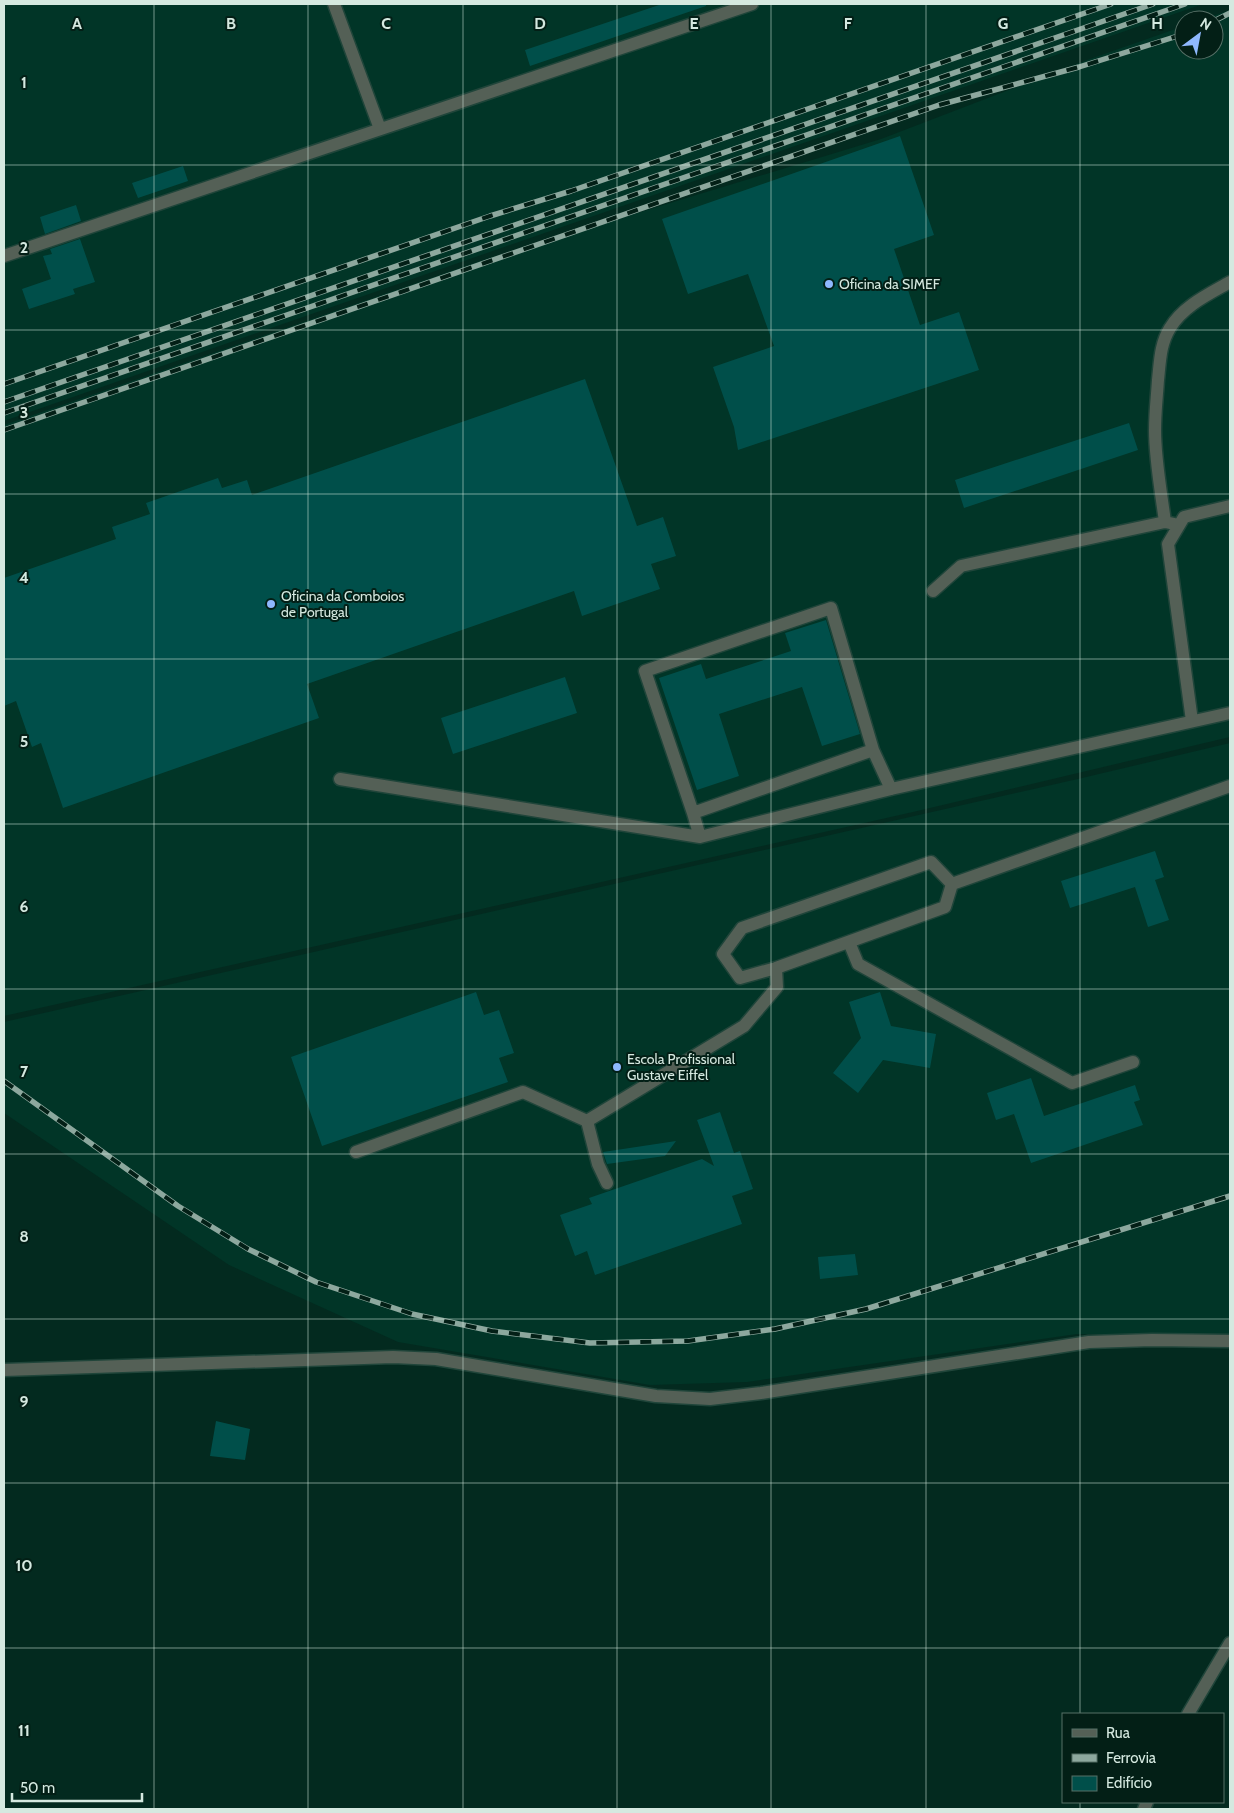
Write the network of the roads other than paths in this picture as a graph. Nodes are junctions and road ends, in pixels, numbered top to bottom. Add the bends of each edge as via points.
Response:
1 (334, 4) edge
2 (752, 4) edge
3 (380, 129) junction
4 (4, 256) edge
5 (1230, 282) edge
6 (1230, 506) edge
7 (1165, 522) junction
8 (1178, 526) junction
9 (933, 591) dead end
10 (1230, 713) edge
11 (1192, 721) junction
12 (873, 750) junction
13 (340, 779) dead end
14 (1230, 786) edge
15 (891, 789) junction
16 (692, 813) junction
17 (700, 837) junction
18 (952, 884) junction
19 (849, 942) junction
20 (776, 968) junction
21 (1134, 1062) dead end
22 (587, 1121) junction
23 (356, 1152) dead end
24 (607, 1184) dead end
25 (1230, 1341) edge
26 (4, 1370) edge
27 (1230, 1643) edge
28 (1189, 1713) edge

1 - 3 street
2 - 3 street
3 - 4 street
5 - 7 street via 1187,308 1164,339 1155,430
6 - 8 street via 1184,517
7 - 8 street
7 - 9 street via 961,566
8 - 11 street via 1168,544
10 - 11 street
11 - 15 street
12 - 15 street
12 - 16 street
12 - 16 street via 831,608 645,671
13 - 17 street
14 - 18 street
15 - 17 street
16 - 17 street
18 - 19 street via 945,907
18 - 20 street via 931,862 742,928 723,954 740,978
19 - 20 street
19 - 21 street via 858,964 1072,1083
20 - 22 street via 777,987 744,1026
22 - 23 street via 523,1092
22 - 24 street via 598,1164
25 - 26 street via 1088,1342 762,1393 710,1398 656,1396 436,1358
27 - 28 street

